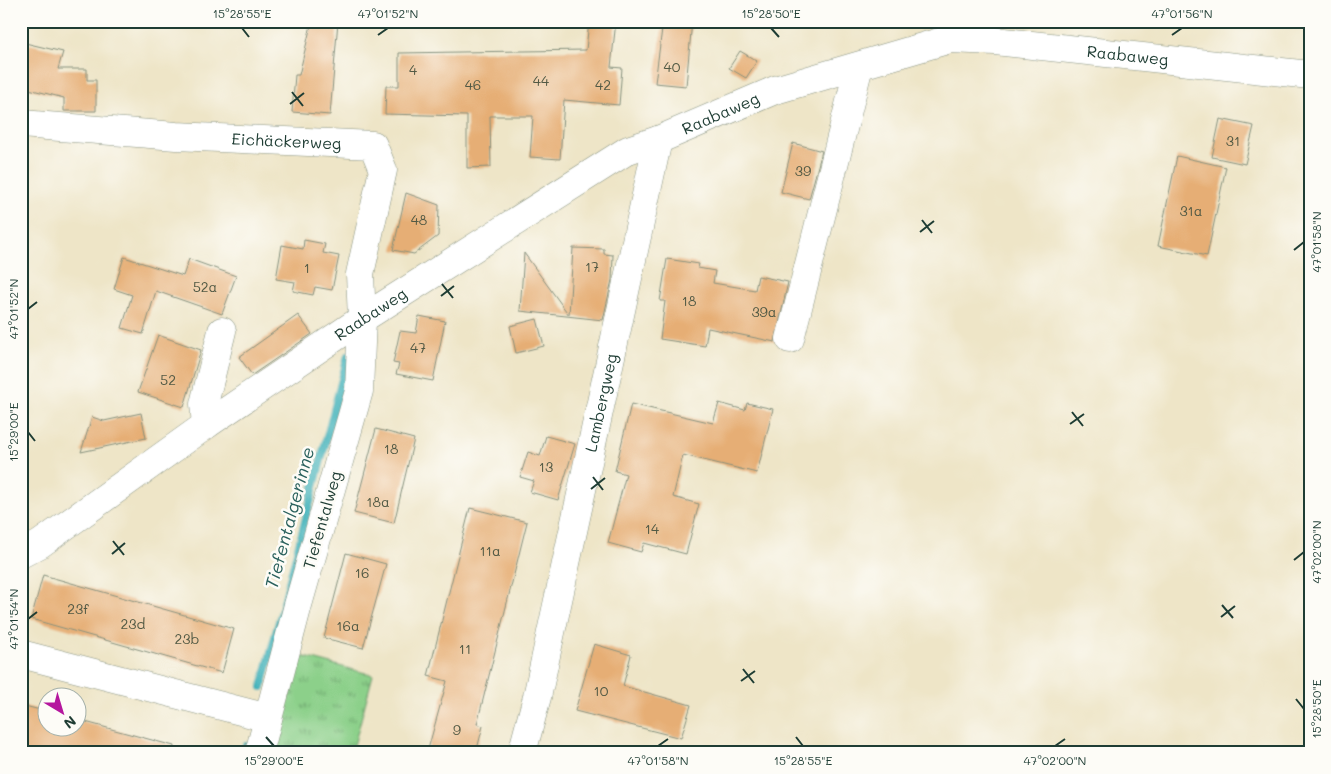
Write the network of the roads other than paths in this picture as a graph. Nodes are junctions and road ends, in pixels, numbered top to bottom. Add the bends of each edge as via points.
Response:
1 (952, 30) edge
2 (859, 66) junction
3 (1310, 75) edge
4 (21, 124) edge
5 (658, 140) junction
6 (362, 319) junction
7 (222, 331) dead end
8 (790, 339) dead end
9 (206, 425) junction
10 (21, 554) edge
11 (21, 654) edge
12 (268, 718) junction
13 (259, 753) edge
14 (522, 753) edge

1 - 2 street, Raabaweg
1 - 3 street, Raabaweg via 996,41
2 - 5 street, Raabaweg via 775,90
2 - 8 street
4 - 6 street, Eichäckerweg via 176,136 373,145 383,170 360,274
5 - 6 street, Raabaweg via 628,150
5 - 14 street, Lambergweg via 537,697
6 - 9 street, Raabaweg
6 - 12 street, Tiefentalweg via 359,390
7 - 9 street via 204,404
9 - 10 street, Raabaweg via 40,544
11 - 12 street
12 - 13 street, Tiefentalweg

